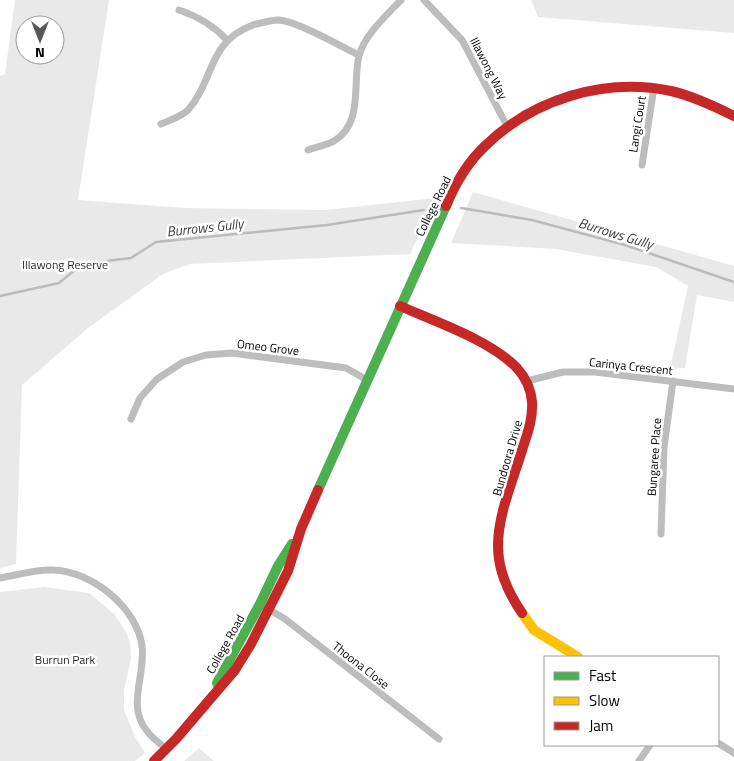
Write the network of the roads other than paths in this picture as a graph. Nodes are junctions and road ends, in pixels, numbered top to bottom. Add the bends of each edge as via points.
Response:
1 (401, 0) edge
2 (424, 0) edge
3 (179, 10) dead end
4 (227, 40) junction
5 (359, 55) junction
6 (654, 87) junction
7 (734, 116) edge
8 (161, 124) dead end
9 (508, 128) junction
10 (308, 150) dead end
11 (642, 165) dead end
12 (400, 306) junction
13 (367, 380) junction
14 (527, 381) junction
15 (673, 381) junction
16 (734, 389) edge
17 (132, 419) dead end
18 (661, 534) dead end
19 (0, 578) edge
20 (265, 607) junction
21 (576, 656) edge
22 (439, 739) dead end
23 (719, 745) edge
24 (649, 746) edge
25 (167, 749) junction
26 (734, 753) edge
27 (154, 761) edge
28 (639, 761) edge

1 - 5 street via 368,38
2 - 9 street, Illawong Way via 462,40
3 - 4 street via 192,14
4 - 5 street via 243,29 280,20
4 - 8 street via 187,111
5 - 10 street via 354,112 347,130 334,141
6 - 7 main road, College Road via 684,94
6 - 9 main road, College Road via 612,86 575,94 545,104
6 - 11 street, Langi Court
9 - 12 main road, College Road via 489,141 453,189
12 - 13 main road, College Road
12 - 14 main road, Bundoora Drive via 490,347 509,360
13 - 17 street, Omeo Grove via 346,368 232,353 206,355 183,362 157,379 140,398
13 - 20 main road, College Road via 301,529 288,572
14 - 15 street, Carinya Crescent via 572,372
14 - 21 main road, Bundoora Drive via 533,411 502,517 499,561 515,603 534,630
15 - 16 street, Carinya Crescent
15 - 18 street, Bungaree Place via 664,447
19 - 25 street via 53,570 87,578 110,593 141,638 143,664 136,703 139,718 148,732
20 - 22 street, Thoona Close via 285,619
20 - 25 main road, College Road via 251,644 235,670
23 - 26 street
24 - 28 street
25 - 27 main road, College Road

